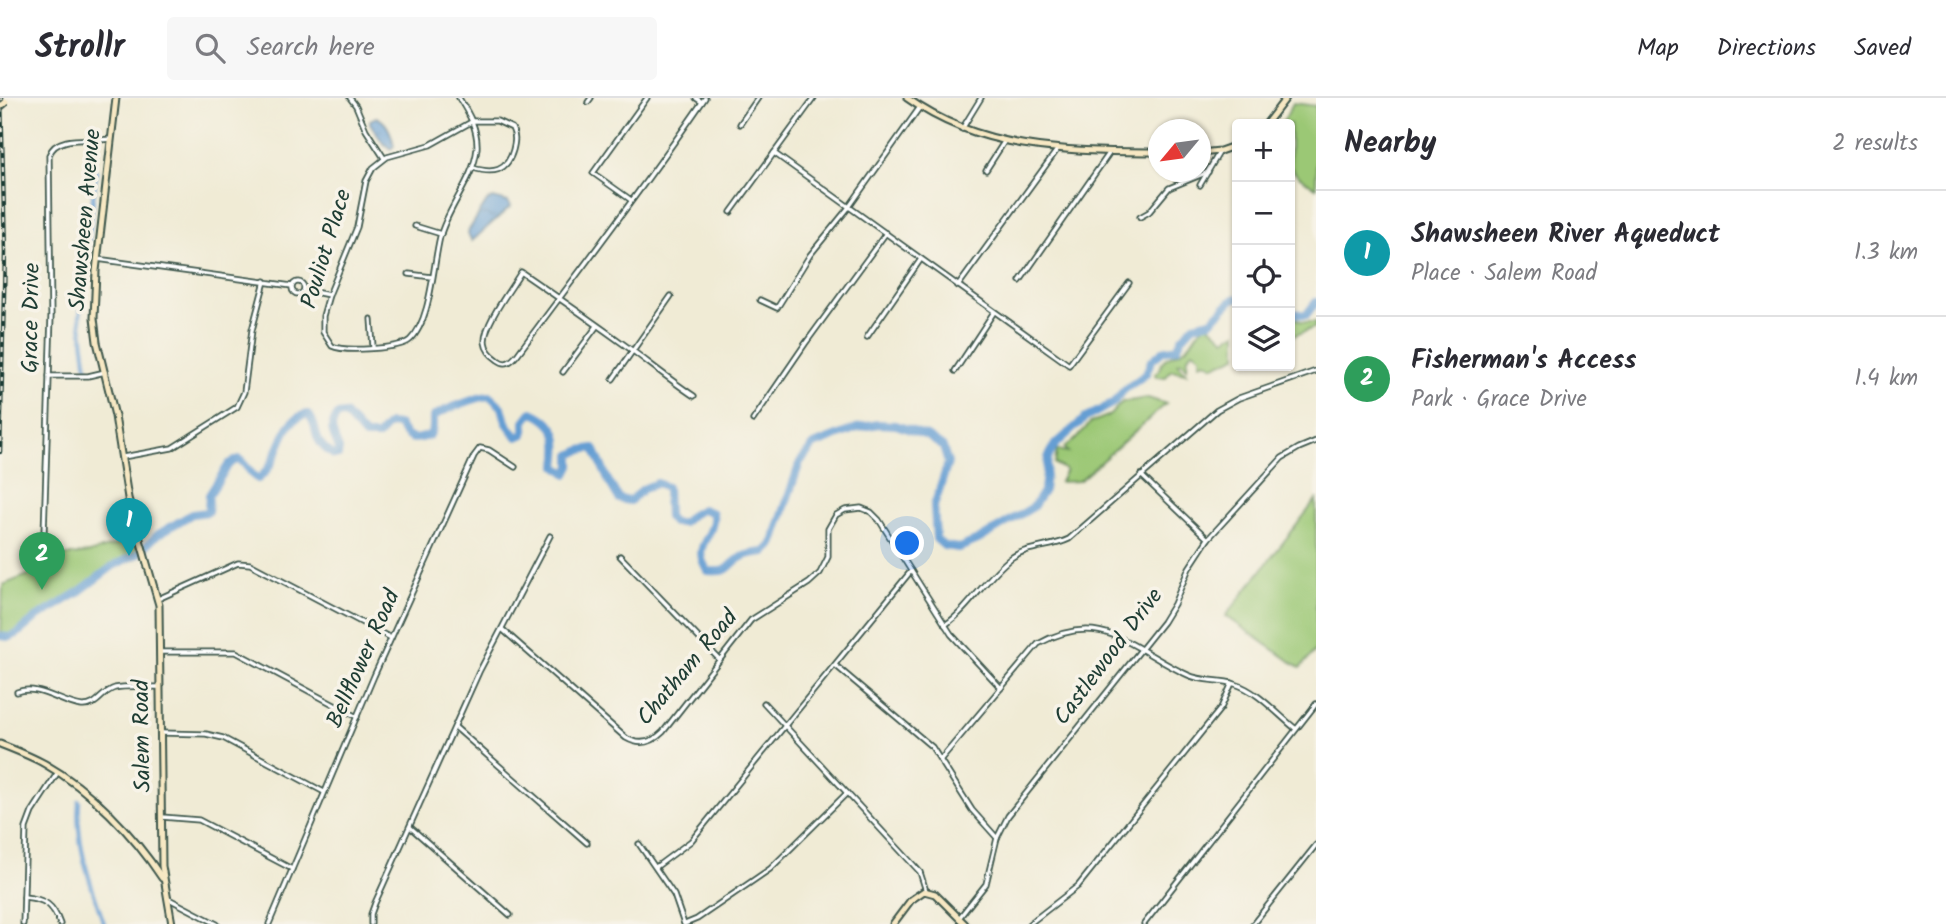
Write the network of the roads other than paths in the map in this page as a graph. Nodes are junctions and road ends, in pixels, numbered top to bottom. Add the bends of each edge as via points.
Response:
1 (12, 98) edge
2 (116, 98) edge
3 (349, 98) edge
4 (460, 98) edge
5 (647, 98) edge
6 (696, 98) edge
7 (758, 98) edge
8 (814, 98) edge
9 (907, 98) edge
10 (981, 98) edge
11 (1286, 98) edge
12 (703, 100) edge
13 (0, 107) edge
14 (920, 107) junction
15 (1270, 119) edge
16 (473, 121) junction
17 (740, 124) dead end
18 (961, 129) junction
19 (111, 139) junction
20 (1004, 142) junction
21 (1232, 147) edge
22 (1057, 150) junction
23 (1220, 151) junction
24 (1110, 152) junction
25 (1148, 152) edge
26 (1211, 152) edge
27 (775, 153) junction
28 (384, 158) junction
29 (1211, 167) edge
30 (473, 168) junction
31 (986, 170) dead end
32 (1184, 182) edge
33 (1202, 182) edge
34 (1200, 185) dead end
35 (631, 200) junction
36 (849, 207) junction
37 (730, 212) dead end
38 (1140, 217) dead end
39 (415, 226) dead end
40 (886, 233) junction
41 (440, 234) junction
42 (97, 259) junction
43 (921, 259) junction
44 (410, 274) dead end
45 (432, 277) junction
46 (265, 281) junction
47 (1020, 281) dead end
48 (1129, 283) dead end
49 (292, 286) junction
50 (958, 286) junction
51 (304, 289) junction
52 (329, 295) junction
53 (671, 296) dead end
54 (559, 298) junction
55 (760, 300) dead end
56 (995, 312) junction
57 (371, 319) dead end
58 (597, 326) junction
59 (867, 337) dead end
60 (373, 347) junction
61 (633, 351) junction
62 (955, 371) dead end
63 (1316, 371) edge
64 (105, 372) junction
65 (563, 372) dead end
66 (49, 376) junction
67 (613, 379) dead end
68 (694, 396) dead end
69 (753, 420) dead end
70 (1316, 441) edge
71 (121, 457) junction
72 (515, 467) dead end
73 (1141, 475) junction
74 (550, 536) dead end
75 (1208, 539) junction
76 (143, 549) joint
77 (45, 550) junction
78 (620, 556) dead end
79 (911, 571) junction
80 (158, 599) junction
81 (945, 625) junction
82 (502, 629) junction
83 (391, 638) junction
84 (1142, 649) junction
85 (160, 652) junction
86 (719, 659) junction
87 (835, 665) junction
88 (1232, 683) junction
89 (160, 687) junction
90 (1001, 688) junction
91 (17, 692) dead end
92 (764, 703) dead end
93 (1316, 704) edge
94 (357, 717) junction
95 (785, 726) junction
96 (455, 727) junction
97 (1296, 729) junction
98 (161, 733) junction
99 (0, 744) edge
100 (941, 759) junction
101 (58, 772) junction
102 (324, 792) junction
103 (847, 793) junction
104 (161, 817) junction
105 (410, 827) junction
106 (997, 838) junction
107 (587, 843) dead end
108 (639, 844) dead end
109 (1316, 845) edge
110 (656, 867) junction
111 (292, 869) junction
112 (164, 881) junction
113 (926, 891) junction
114 (24, 897) junction
115 (166, 898) junction
116 (510, 915) dead end
117 (960, 918) junction
118 (23, 924) edge
119 (60, 924) edge
120 (172, 924) edge
121 (217, 924) edge
122 (268, 924) edge
123 (371, 924) edge
124 (684, 924) edge
125 (893, 924) edge
126 (965, 924) edge
127 (1029, 924) edge
128 (1144, 924) edge
129 (1253, 924) edge

1 - 13 main road, bridge
2 - 19 main road, Shawsheen Avenue
3 - 28 street
4 - 16 street
5 - 35 street via 593,173
6 - 12 street
7 - 17 street
8 - 27 street
9 - 14 main road
10 - 18 street
11 - 15 main road
12 - 35 street
14 - 18 main road
14 - 36 street
16 - 28 street via 430,145
16 - 30 street, Pouliot Place via 477,142
16 - 30 street via 505,123 516,137 504,168
18 - 20 main road
19 - 42 main road, Shawsheen Avenue
19 - 66 street, Grace Drive via 63,141 50,152
20 - 22 main road
20 - 31 street
21 - 23 main road
22 - 24 main road
22 - 50 street
23 - 26 main road
23 - 29 street
24 - 25 main road
24 - 47 street
27 - 36 street
27 - 37 street
28 - 52 street, Pouliot Place via 367,178 357,227
30 - 41 street, Pouliot Place
32 - 38 street via 1169,188
33 - 34 street
35 - 54 street
36 - 40 street
36 - 55 street via 810,255 777,308
39 - 41 street
40 - 43 street
40 - 69 street
41 - 45 street, Pouliot Place
42 - 46 street
42 - 64 main road, Shawsheen Avenue via 94,323
43 - 50 street
43 - 59 street
44 - 45 street
45 - 60 street, Pouliot Place via 412,338 400,346
46 - 49 street
46 - 71 street via 252,330 244,392 237,407 172,448
48 - 56 street via 1069,365
49 - 51 street via 300,282
49 - 51 street via 296,294
50 - 56 street
51 - 52 street
52 - 60 street, Pouliot Place via 322,324 328,342 343,349
53 - 61 street
54 - 54 street via 517,355 506,363 498,361 485,345 491,323 522,272
54 - 58 street
56 - 62 street
57 - 60 street
58 - 61 street
58 - 65 street
61 - 67 street
61 - 68 street
63 - 73 street via 1226,404
64 - 66 street
64 - 71 main road, Shawsheen Avenue
66 - 77 street, Grace Drive
70 - 75 street, Castlewood Drive via 1282,458
71 - 76 main road, Shawsheen Avenue
72 - 83 street, Bellflower Road via 480,448
73 - 75 street
73 - 81 street via 1069,539 1009,559
74 - 82 street
75 - 84 street, Castlewood Drive via 1170,612
76 - 80 main road, Salem Road
77 - 77 street, Grace Drive via 57,557 51,568 39,563
78 - 86 street
79 - 81 street, Chatham Road
79 - 86 street, Chatham Road via 875,516 861,508 845,510 830,524 828,557 820,573 756,614
79 - 87 street
80 - 83 street via 239,564 250,564
80 - 85 main road, Salem Road
81 - 90 street, Chatham Road
82 - 86 street, Chatham Road via 622,735 639,743 660,735
82 - 96 street
83 - 94 street, Bellflower Road
84 - 88 street via 1190,676
84 - 90 street via 1105,630 1059,635 1038,644
84 - 106 street, Castlewood Drive via 1013,809
85 - 89 main road, Salem Road
85 - 94 street via 236,652
87 - 95 street
87 - 100 street via 922,736
88 - 97 street
88 - 127 street via 1221,708 1078,886
89 - 91 street via 113,689 89,706 29,689
89 - 98 main road, Salem Road
90 - 100 street
92 - 95 street
93 - 97 street
94 - 102 street, Bellflower Road
95 - 103 street
95 - 110 street via 691,841
96 - 105 street
96 - 107 street
97 - 128 street
98 - 102 street via 223,738
98 - 104 main road, Salem Road
99 - 101 main road
100 - 106 street via 972,810
101 - 112 main road via 119,825
101 - 114 street via 26,828
102 - 111 street, Bellflower Road
103 - 113 street via 920,872
103 - 124 street via 770,869
104 - 111 street via 199,820
104 - 112 main road, Salem Road
105 - 116 street
105 - 123 street via 371,914
106 - 117 street, Castlewood Drive via 986,884
108 - 110 street
109 - 129 street
110 - 124 street via 677,901
111 - 122 street, Bellflower Road
112 - 115 main road, Salem Road
113 - 117 main road via 936,894
113 - 125 main road via 915,896
114 - 118 street
114 - 119 street via 50,904
115 - 120 main road, Salem Road
115 - 121 street
117 - 126 main road

